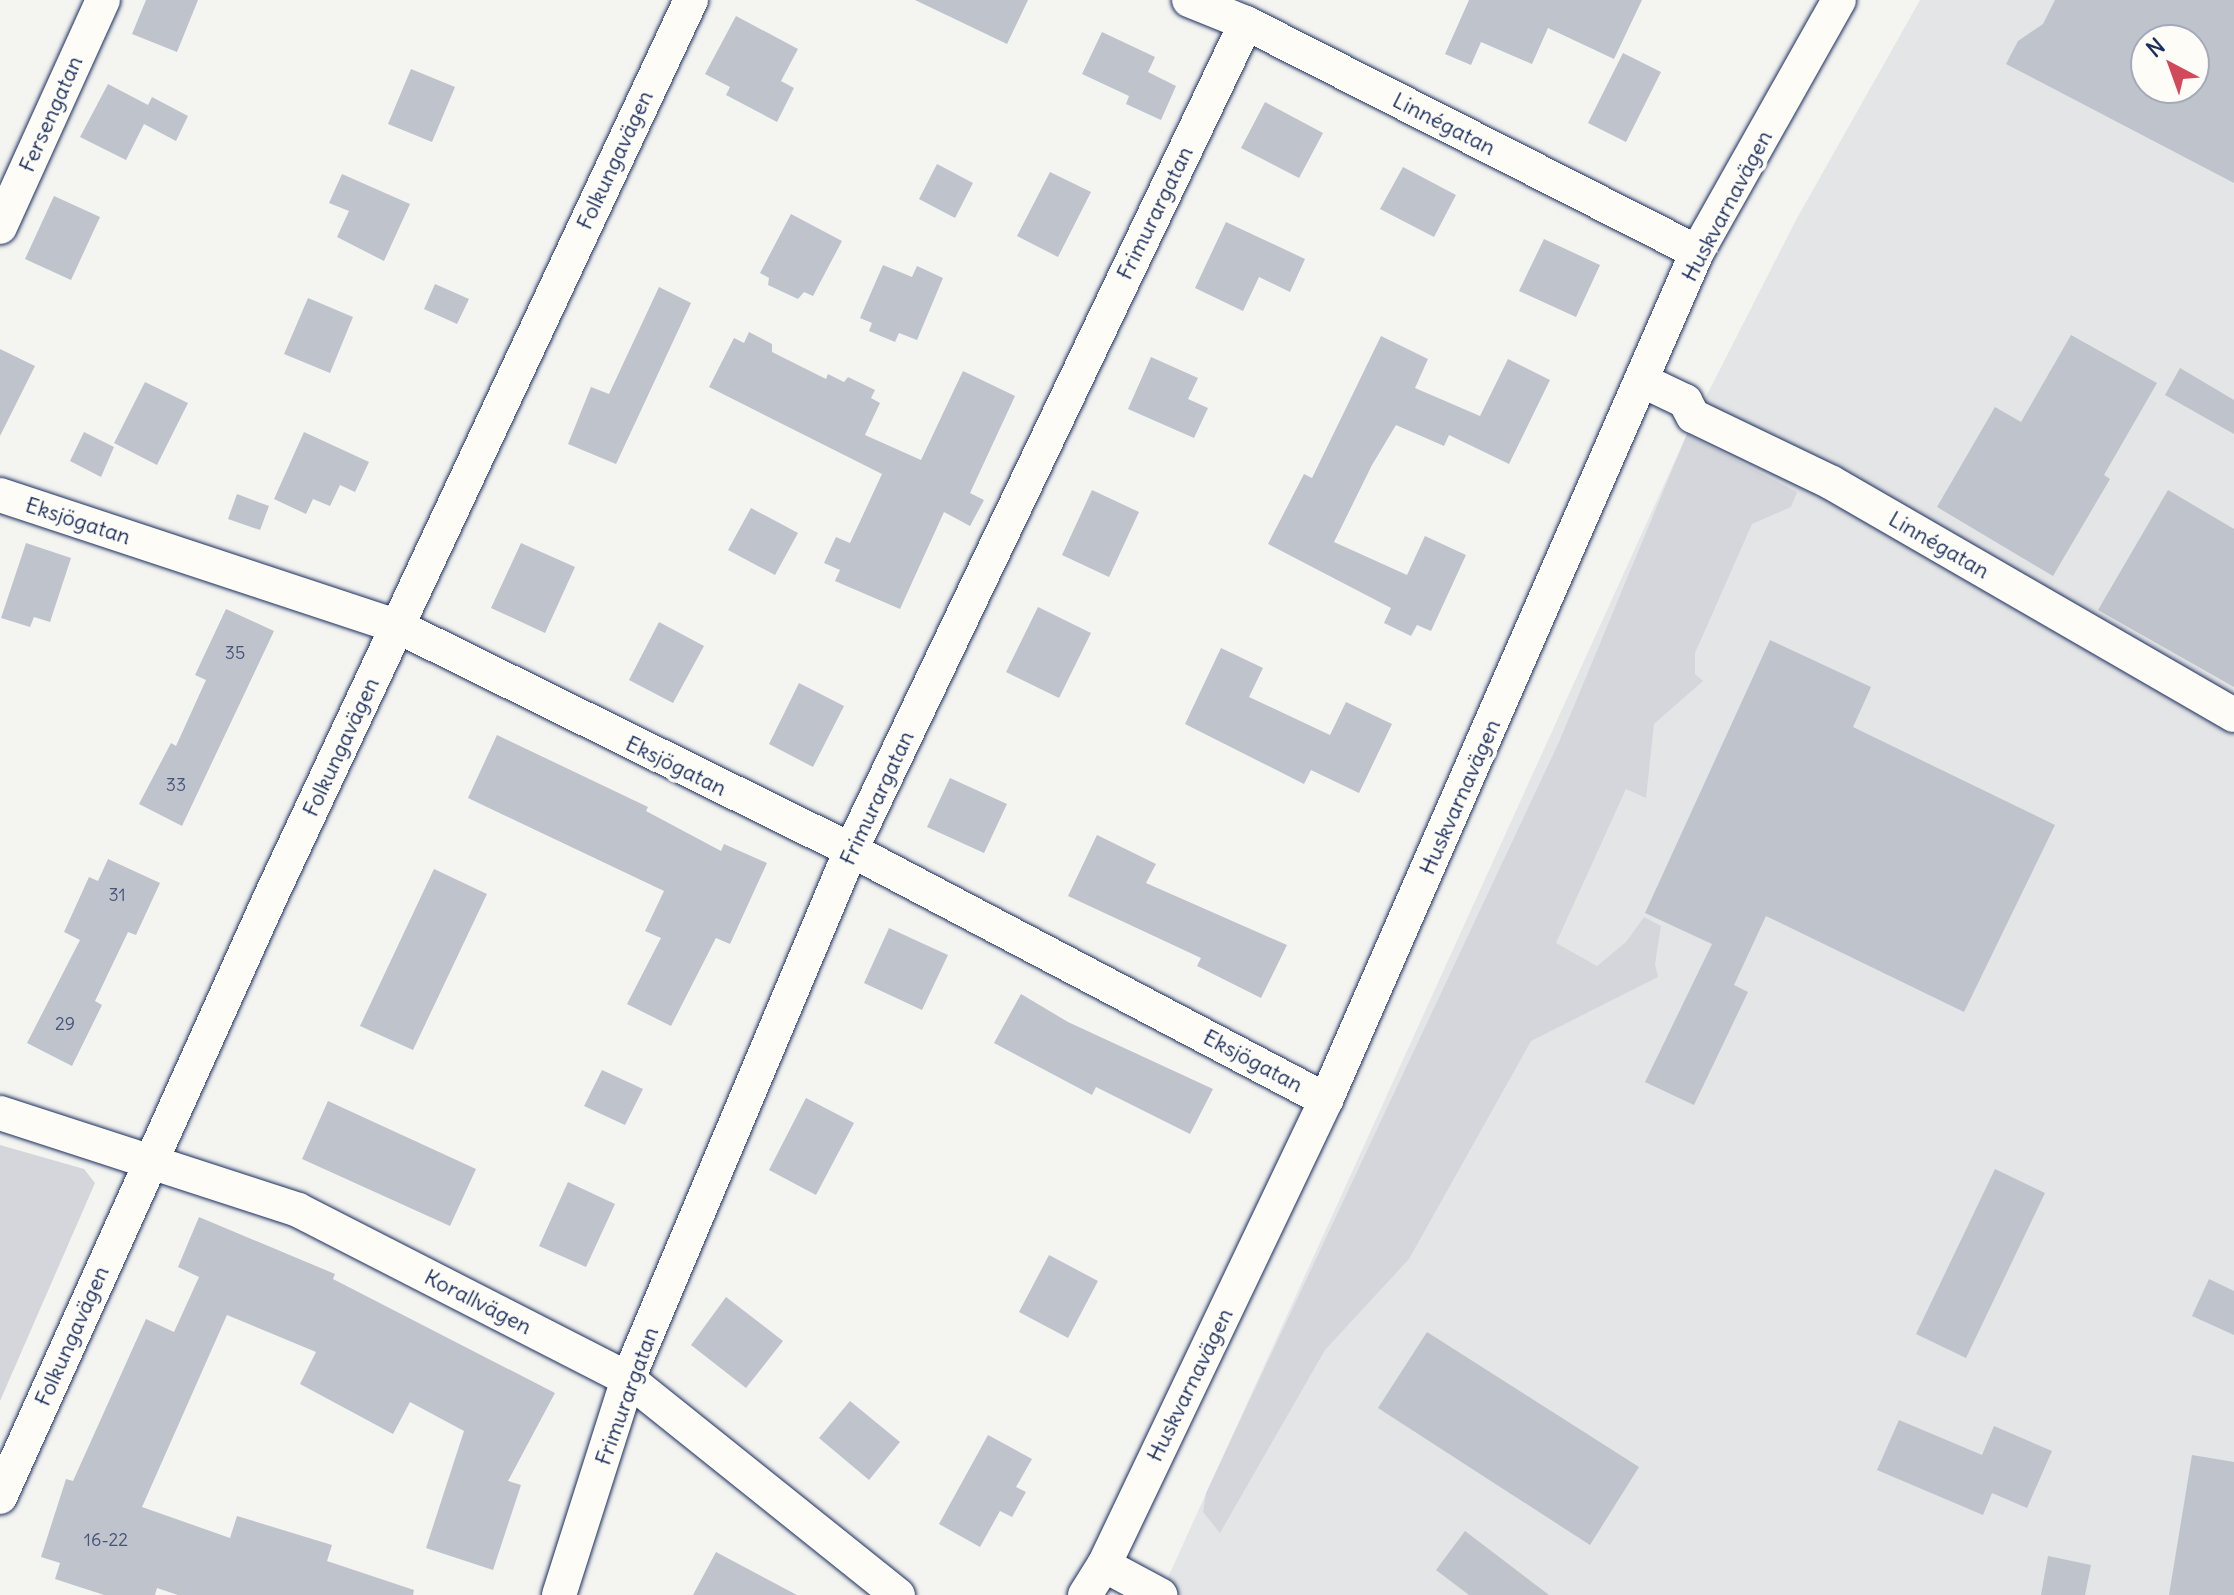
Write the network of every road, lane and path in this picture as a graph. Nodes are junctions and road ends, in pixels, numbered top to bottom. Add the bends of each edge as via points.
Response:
1 (103, 0) edge
2 (691, 0) edge
3 (1189, 0) edge
4 (1839, 0) edge
5 (1246, 23) junction
6 (0, 227) edge
7 (1697, 252) junction
8 (1643, 381) junction
9 (0, 495) edge
10 (397, 626) junction
11 (2234, 715) edge
12 (851, 850) junction
13 (1326, 1100) junction
14 (0, 1113) edge
15 (150, 1162) junction
16 (628, 1379) junction
17 (0, 1497) edge
18 (1104, 1565) junction
19 (559, 1595) edge
20 (898, 1595) edge
21 (1085, 1595) edge
22 (1160, 1595) edge

1 - 6 street, Fersengatan
2 - 10 street, Folkungavägen
3 - 5 street, Linnégatan
4 - 7 street, Huskvarnavägen
5 - 7 street, Linnégatan
5 - 12 street, Frimurargatan
7 - 8 street, Huskvarnavägen
8 - 11 street, Linnégatan via 1685,401 1693,416 1832,483
8 - 13 street, Huskvarnavägen
9 - 10 street, Eksjögatan
10 - 12 street, Eksjögatan
10 - 15 street, Folkungavägen
12 - 13 street, Eksjögatan
12 - 16 street, Frimurargatan
13 - 18 street, Huskvarnavägen
14 - 15 street, Korallvägen
15 - 16 street, Korallvägen via 298,1210
15 - 17 street, Folkungavägen
16 - 19 street, Frimurargatan
16 - 20 street, Korallvägen
18 - 21 street, Huskvarnavägen
18 - 22 street

